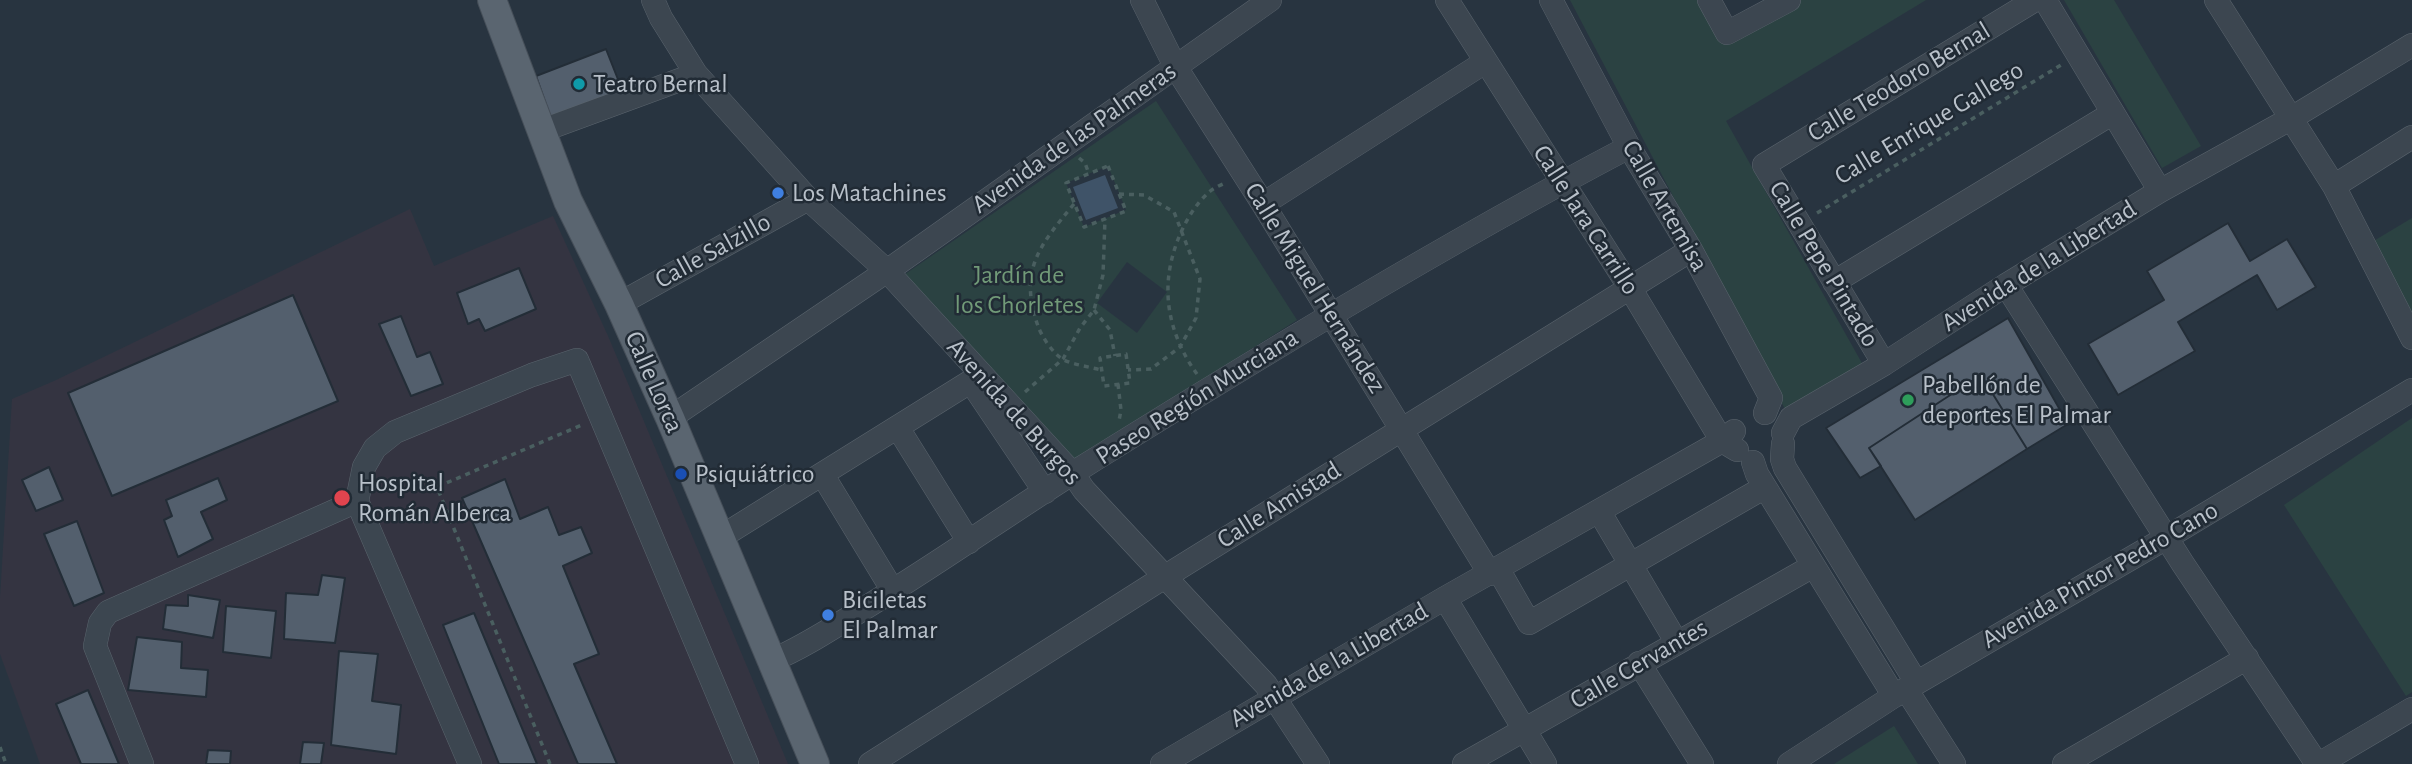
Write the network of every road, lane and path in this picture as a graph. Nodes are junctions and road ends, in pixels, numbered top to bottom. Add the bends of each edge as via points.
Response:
1 (492, 0) edge
2 (1142, 0) edge
3 (1270, 0) edge
4 (1447, 0) edge
5 (1551, 0) edge
6 (1709, 0) edge
7 (1789, 0) edge
8 (2035, 0) edge
9 (2045, 0) edge
10 (2216, 0) edge
11 (662, 6) edge
12 (2412, 45) edge
13 (2078, 55) junction
14 (1485, 62) junction
15 (1175, 66) junction
16 (696, 74) junction
17 (2113, 113) junction
18 (2290, 120) junction
19 (541, 131) junction
20 (2412, 137) edge
21 (1629, 147) junction
22 (1077, 156) dead end
23 (1764, 165) joint
24 (1243, 173) junction
25 (1089, 174) junction
26 (1562, 182) junction
27 (2334, 186) junction
28 (2160, 191) junction
29 (1119, 194) junction
30 (808, 199) junction
31 (1074, 204) junction
32 (1263, 204) junction
33 (1105, 219) junction
34 (1799, 224) junction
35 (1180, 233) junction
36 (1691, 250) junction
37 (887, 271) junction
38 (1834, 282) junction
39 (2006, 285) junction
40 (1630, 288) junction
41 (619, 304) junction
42 (1094, 310) junction
43 (1331, 314) junction
44 (2412, 338) edge
45 (1180, 347) junction
46 (1115, 356) junction
47 (1063, 359) junction
48 (1884, 364) junction
49 (1101, 370) junction
50 (1128, 370) junction
51 (976, 379) junction
52 (1118, 384) junction
53 (2412, 390) edge
54 (1208, 391) junction
55 (1009, 406) junction
56 (601, 417) junction
57 (670, 418) junction
58 (1118, 421) dead end
59 (1779, 425) junction
60 (898, 428) junction
61 (1402, 429) junction
62 (1736, 446) junction
63 (822, 474) junction
64 (1073, 474) junction
65 (1765, 487) junction
66 (1045, 492) junction
67 (358, 501) junction
68 (1599, 511) junction
69 (721, 537) junction
70 (2166, 538) junction
71 (969, 542) junction
72 (1630, 564) junction
73 (1813, 566) junction
74 (1494, 571) junction
75 (1166, 576) junction
76 (894, 591) junction
77 (1445, 598) junction
78 (1677, 643) junction
79 (2247, 658) junction
80 (773, 660) junction
81 (1639, 663) junction
82 (1905, 689) junction
83 (1273, 698) junction
84 (2412, 709) edge
85 (1525, 729) junction
86 (0, 747) edge
87 (6, 764) edge
88 (142, 764) edge
89 (470, 764) edge
90 (550, 764) edge
91 (747, 764) edge
92 (816, 764) edge
93 (870, 764) edge
94 (1162, 764) edge
95 (1318, 764) edge
96 (1464, 764) edge
97 (1545, 764) edge
98 (1702, 764) edge
99 (1789, 764) edge
100 (1954, 764) edge
101 (2064, 764) edge
102 (2318, 764) edge

1 - 19 main road, Calle Lorca
2 - 15 street, Calle Miguel Hernández
3 - 15 street, Avenida de las Palmeras
4 - 14 street, Calle Jara Carrillo
5 - 21 street, Calle Artemisa
6 - 7 street via 1727,33
8 - 23 street, Calle Teodoro Bernal
9 - 13 street
10 - 18 street
11 - 16 street, Avenida de Burgos
12 - 18 street, Avenida de la Libertad
13 - 17 street
13 - 34 path, Calle Enrique Gallego
14 - 26 street, Calle Jara Carrillo
14 - 32 street
15 - 24 street, Calle Miguel Hernández
15 - 37 street, Avenida de las Palmeras
16 - 19 street
16 - 30 street, Avenida de Burgos
17 - 28 street
17 - 38 street
18 - 27 street
18 - 28 street, Avenida de la Libertad
19 - 41 main road, Calle Lorca via 568,201
20 - 27 street
21 - 26 street, Paseo Región Murciana
21 - 36 street, Calle Artemisa
22 - 25 path via 1086,163
23 - 34 street, Calle Pepe Pintado
24 - 32 street, Calle Miguel Hernández
24 - 35 path via 1209,191
25 - 29 path via 1108,166
25 - 31 path via 1066,183
26 - 40 street, Calle Jara Carrillo
26 - 43 street, Paseo Región Murciana
27 - 44 street
28 - 39 street, Avenida de la Libertad
29 - 33 path via 1126,211
29 - 35 path via 1144,195 1174,212
30 - 37 street, Avenida de Burgos
30 - 41 street, Calle Salzillo
31 - 33 path via 1084,228
31 - 47 path via 1046,238 1032,267 1030,302 1042,336
32 - 43 street, Calle Miguel Hernández
33 - 42 path via 1102,275
34 - 38 street, Calle Pepe Pintado
35 - 45 path via 1167,292
35 - 45 path via 1199,279 1196,318
36 - 40 street, Calle Amistad
36 - 59 street, Calle Artemisa via 1771,398
37 - 51 street, Avenida de Burgos
37 - 57 street, Avenida de las Palmeras
38 - 48 street, Calle Pepe Pintado
39 - 48 street, Avenida de la Libertad
39 - 70 street
40 - 61 street, Calle Amistad
40 - 62 street, Calle Jara Carrillo
41 - 57 main road, Calle Lorca
42 - 46 path via 1110,330
42 - 47 path
43 - 54 street, Paseo Región Murciana
43 - 61 street, Calle Miguel Hernández
45 - 50 path via 1151,369
45 - 54 path
46 - 49 path via 1100,358
46 - 50 path via 1126,354
47 - 49 path
47 - 55 path
48 - 59 street, Avenida de la Libertad
49 - 52 path via 1104,386
50 - 52 path via 1130,383
51 - 55 street, Avenida de Burgos
51 - 60 street
51 - 66 street
52 - 58 path
53 - 70 street, Avenida Pintor Pedro Cano
54 - 64 street, Paseo Región Murciana
55 - 64 street, Avenida de Burgos
56 - 67 street via 577,360 565,363 395,432 375,448 364,467
56 - 90 path via 437,487
56 - 91 street
57 - 69 main road, Calle Lorca
59 - 62 street via 1755,413 1746,416
59 - 62 street via 1779,453 1772,459 1761,463
59 - 82 street via 1785,468
60 - 63 street
60 - 71 street
61 - 74 street, Calle Miguel Hernández
61 - 75 street, Calle Amistad
62 - 65 street, Calle Jara Carrillo
62 - 68 street, Avenida de la Libertad
63 - 69 street
63 - 76 street
64 - 66 street, Paseo Región Murciana
64 - 75 street, Avenida de Burgos
65 - 72 street
65 - 73 street, Calle Jara Carrillo
66 - 71 street, Paseo Región Murciana
67 - 88 street via 108,612 100,623 95,646
67 - 89 street
68 - 72 street
68 - 74 street, Avenida de la Libertad
69 - 80 main road, Calle Lorca
70 - 79 street
70 - 82 street, Avenida Pintor Pedro Cano
71 - 76 street, Paseo Región Murciana
72 - 74 street via 1529,623
72 - 78 street
73 - 78 street, Calle Cervantes
73 - 82 street, Calle Jara Carrillo
74 - 77 street, Avenida de la Libertad
75 - 83 street, Avenida de Burgos
75 - 93 street, Calle Amistad
76 - 80 street, Paseo Región Murciana
77 - 83 street, Avenida de la Libertad
77 - 85 street
78 - 81 street, Calle Cervantes
79 - 101 street
79 - 102 street
80 - 92 main road, Calle Lorca
81 - 85 street, Calle Cervantes
81 - 98 street
82 - 99 street, Avenida Pintor Pedro Cano
82 - 100 street
83 - 94 street, Avenida de la Libertad
83 - 95 street, Avenida de Burgos
84 - 102 street
85 - 96 street, Calle Cervantes
85 - 97 street
86 - 87 path

